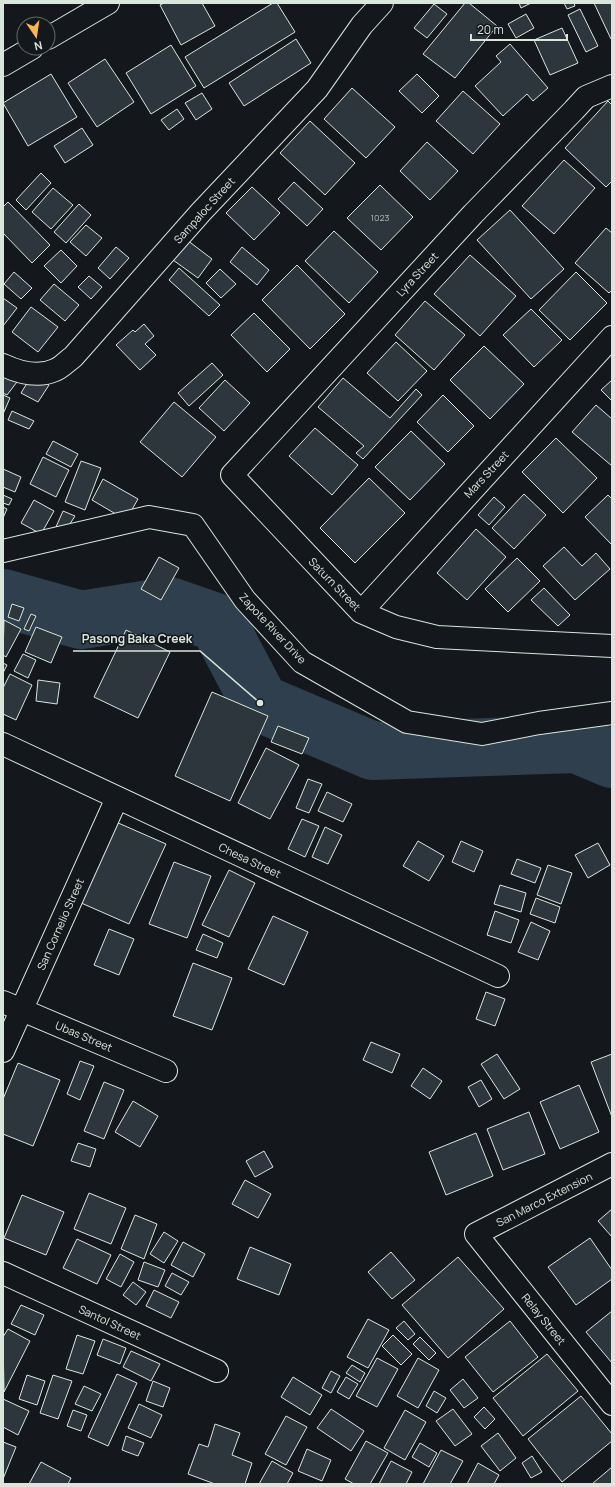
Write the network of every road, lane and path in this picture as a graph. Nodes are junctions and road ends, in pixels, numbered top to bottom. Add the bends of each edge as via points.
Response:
1 (108, 3) edge
2 (382, 3) edge
3 (56, 33) edge
4 (18, 56) edge
5 (3, 65) edge
6 (612, 86) edge
7 (612, 337) edge
8 (3, 365) edge
9 (232, 475) joint
10 (3, 551) edge
11 (361, 612) junction
12 (610, 643) edge
13 (612, 713) edge
14 (3, 744) edge
15 (117, 798) junction
16 (498, 976) dead end
17 (12, 1006) edge
18 (3, 1051) edge
19 (166, 1071) dead end
20 (612, 1164) edge
21 (476, 1234) joint
22 (3, 1273) edge
23 (217, 1371) dead end
24 (612, 1404) edge

1 - 3 street
2 - 8 street, Sampaloc Street via 362,25 317,89 201,212 73,357 54,371 34,374 18,372
4 - 5 street
6 - 9 street, Lyra Street via 586,97 473,214
7 - 11 street, Mars Street
9 - 11 street, Saturn Street
10 - 13 street, Zapote River Drive via 149,517 193,526 245,600 302,662 407,722 482,734
11 - 12 street, Saturn Street via 396,627 436,637
14 - 15 street, Chesa Street
15 - 16 street, Chesa Street
15 - 17 street, San Cornelio Street
17 - 18 street, San Cornelio Street
17 - 19 street, Ubas Street
20 - 21 street, San Marco Extension
21 - 24 street, Relay Street
22 - 23 street, Santol Street

